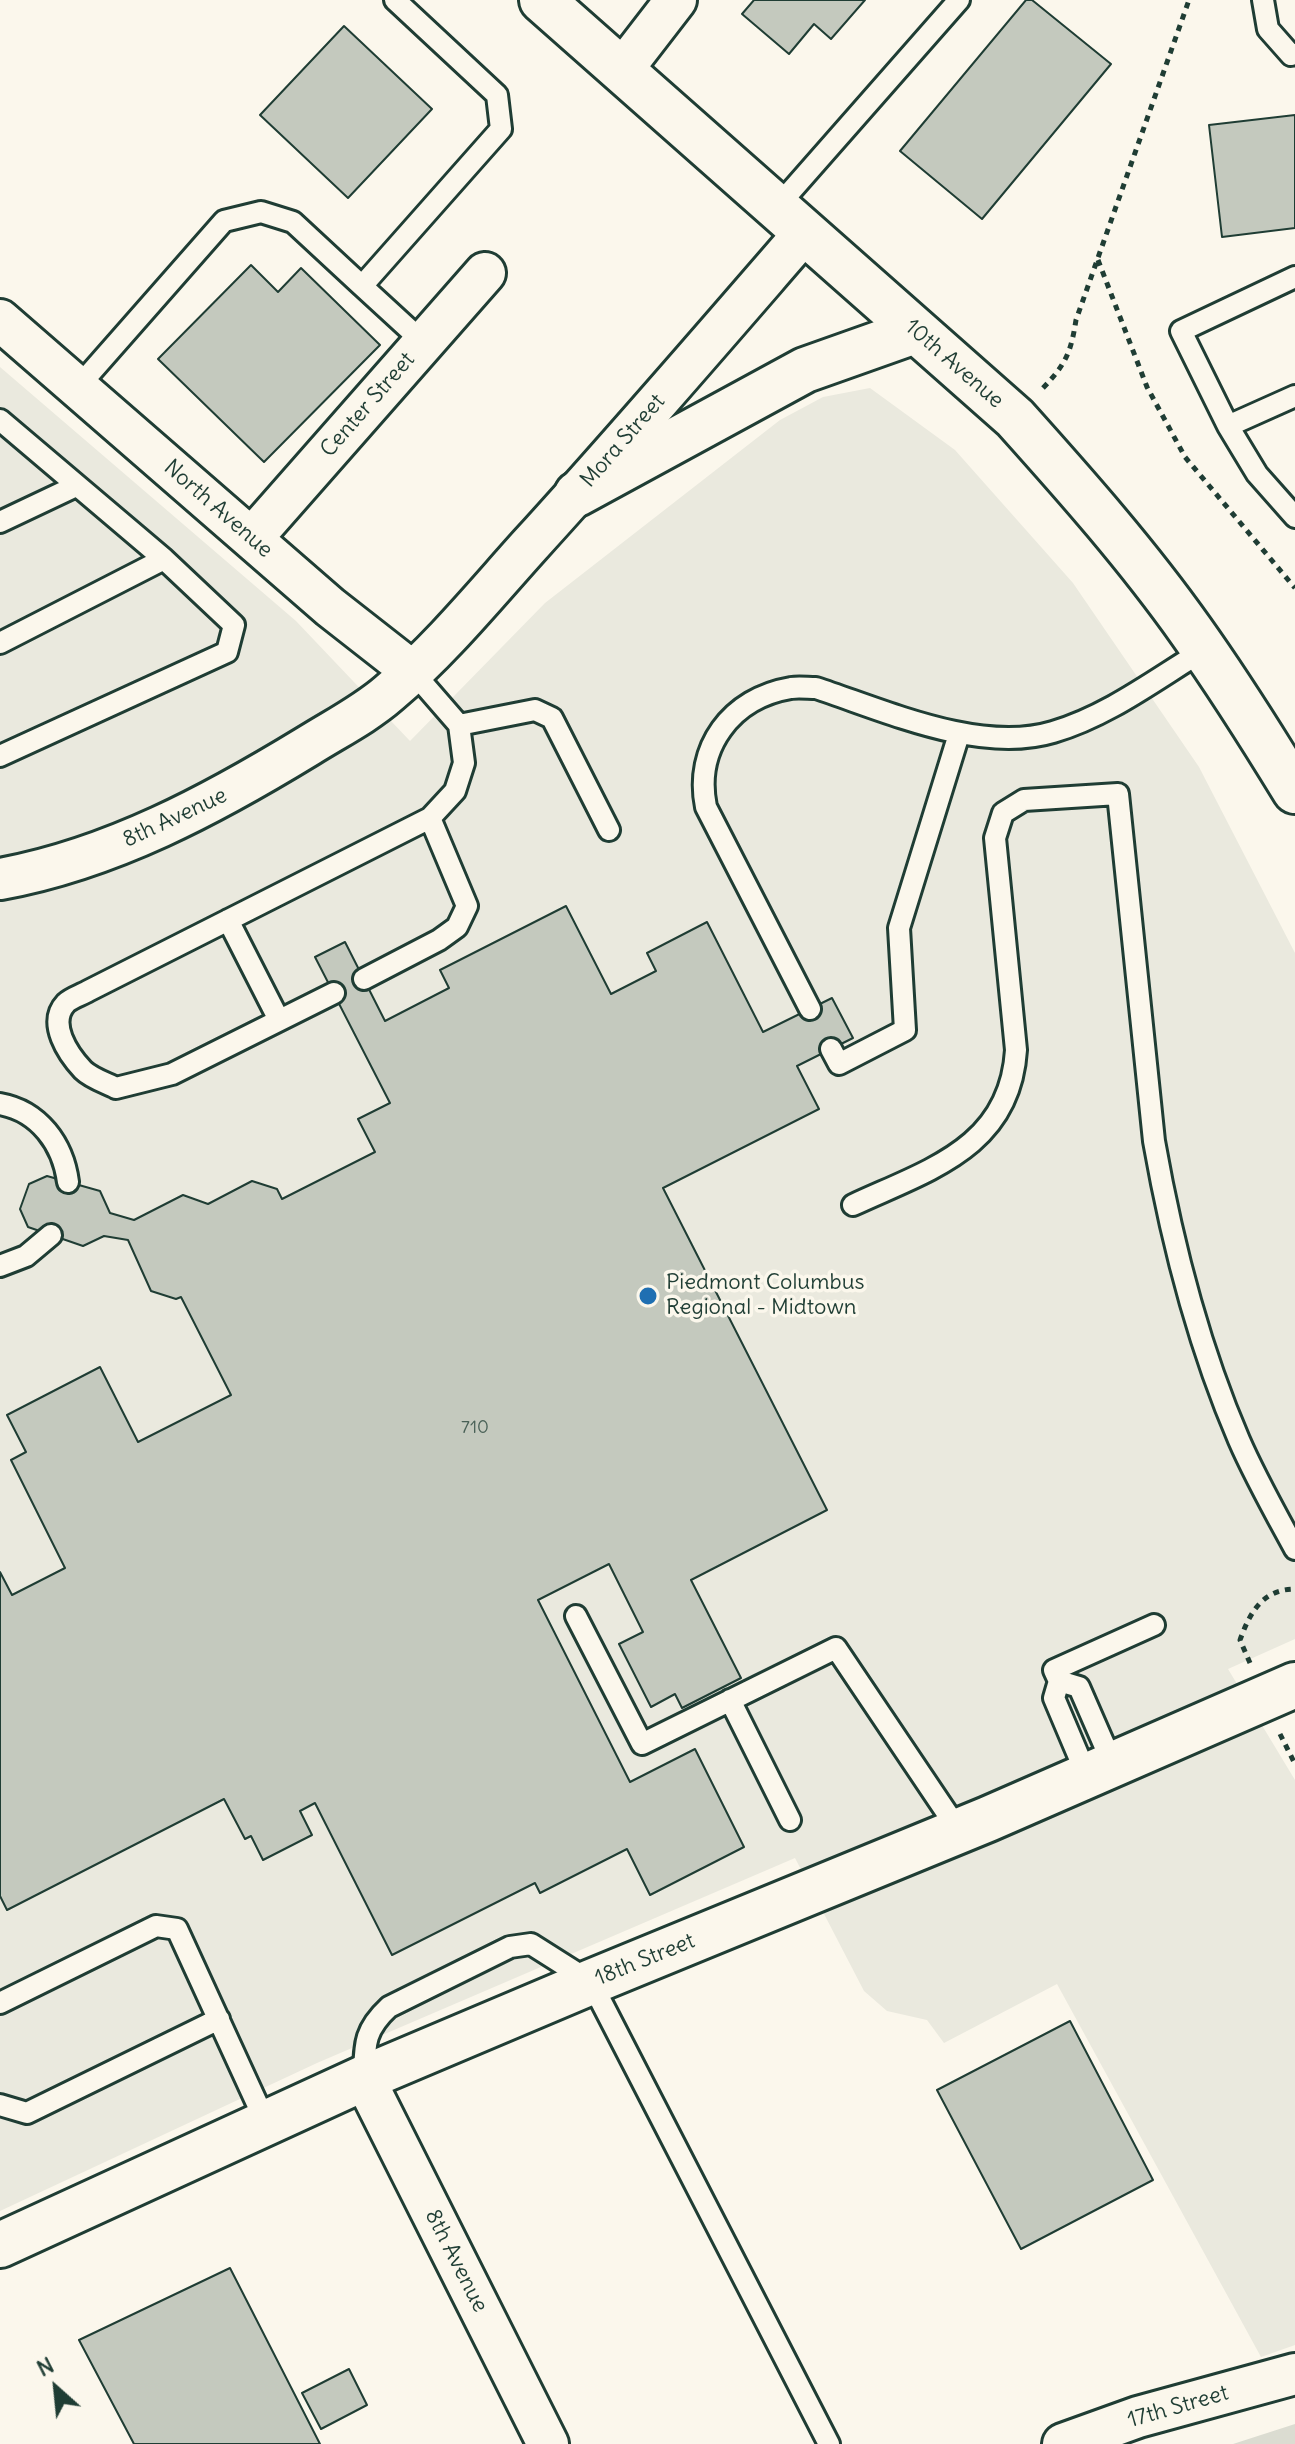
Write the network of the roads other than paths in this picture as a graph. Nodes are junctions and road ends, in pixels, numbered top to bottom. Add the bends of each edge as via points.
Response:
1 (395, 0) edge
2 (542, 0) edge
3 (676, 0) edge
4 (959, 0) edge
5 (1263, 0) edge
6 (1295, 54) edge
7 (622, 70) junction
8 (791, 219) junction
9 (485, 273) dead end
10 (1295, 277) edge
11 (362, 286) junction
12 (0, 320) edge
13 (915, 331) junction
14 (423, 342) junction
15 (78, 387) junction
16 (1295, 396) edge
17 (0, 420) edge
18 (1228, 426) junction
19 (76, 486) junction
20 (577, 494) junction
21 (1293, 512) edge
22 (0, 522) edge
23 (252, 538) junction
24 (164, 559) junction
25 (0, 643) edge
26 (1204, 650) junction
27 (412, 671) junction
28 (459, 725) junction
29 (338, 728) joint
30 (959, 734) junction
31 (0, 756) edge
32 (1295, 791) edge
33 (430, 818) junction
34 (609, 830) dead end
35 (0, 879) edge
36 (228, 920) junction
37 (364, 979) dead end
38 (334, 993) dead end
39 (810, 1009) dead end
40 (279, 1020) junction
41 (831, 1049) dead end
42 (0, 1104) edge
43 (68, 1182) dead end
44 (853, 1205) dead end
45 (51, 1235) dead end
46 (0, 1266) edge
47 (1295, 1549) edge
48 (576, 1616) dead end
49 (1154, 1625) dead end
50 (1059, 1681) junction
51 (1295, 1685) edge
52 (730, 1700) junction
53 (1100, 1770) junction
54 (790, 1820) dead end
55 (959, 1831) junction
56 (591, 1982) junction
57 (0, 2003) edge
58 (219, 2019) junction
59 (364, 2078) junction
60 (0, 2105) edge
61 (266, 2123) junction
62 (0, 2245) edge
63 (1295, 2374) edge
64 (548, 2444) edge
65 (829, 2444) edge
66 (1063, 2444) edge

1 - 11 lane via 497,95 501,129
2 - 7 main road, 10th Avenue
3 - 7 street
4 - 8 lane
5 - 6 lane via 1268,29
7 - 8 main road, 10th Avenue
8 - 13 main road, 10th Avenue
8 - 20 street, Mora Street
9 - 14 street, Center Street
10 - 18 lane via 1181,331
11 - 14 lane
11 - 15 lane via 293,222 261,212 224,221
12 - 15 street, North Avenue
13 - 20 main road via 805,370
13 - 26 main road, 10th Avenue via 1015,418 1084,495
14 - 23 street, Center Street
15 - 23 street, North Avenue
16 - 18 lane
17 - 19 lane
18 - 21 lane via 1257,474
19 - 22 lane
19 - 24 lane
20 - 27 street, Mora Street
23 - 27 street, North Avenue
24 - 25 lane
24 - 31 lane via 234,625 227,652
26 - 30 lane via 1102,712 1051,733 1000,739
26 - 32 main road, 10th Avenue
27 - 28 lane
27 - 29 street, Mora Street
28 - 33 lane via 464,763 455,791
28 - 34 lane via 535,710 552,718
29 - 35 street, 8th Avenue via 244,786 181,817 93,855
30 - 39 lane via 816,688 791,688 740,711 711,744 702,785 706,807
30 - 41 lane via 899,928 905,1030 839,1064
33 - 36 lane
33 - 37 lane via 467,906 457,927 439,940
36 - 40 lane
36 - 40 lane via 66,1003 58,1017 67,1048 84,1072 116,1088 172,1074
38 - 40 lane
42 - 43 lane via 43,1126 63,1158
44 - 47 lane via 950,1160 975,1141 1006,1096 1016,1050 995,838 1003,813 1024,800 1118,794 1154,1141 1181,1270 1240,1441
45 - 46 lane via 26,1256
48 - 52 lane via 642,1744
49 - 50 lane via 1054,1670
50 - 53 lane via 1054,1698
50 - 53 lane via 1079,1687
51 - 53 main road, 18th Street
52 - 54 lane
52 - 55 lane via 836,1648
53 - 55 main road, 18th Street
55 - 56 main road, 18th Street
56 - 59 main road, 18th Street
56 - 59 lane via 531,1944 510,1947 389,2007 375,2020 366,2041
56 - 65 lane
57 - 58 lane via 156,1926 177,1929
58 - 60 lane via 27,2113
58 - 61 lane
59 - 61 main road, 18th Street
59 - 64 street, 8th Avenue
61 - 62 main road, 18th Street
63 - 66 street, 17th Street via 1138,2417

